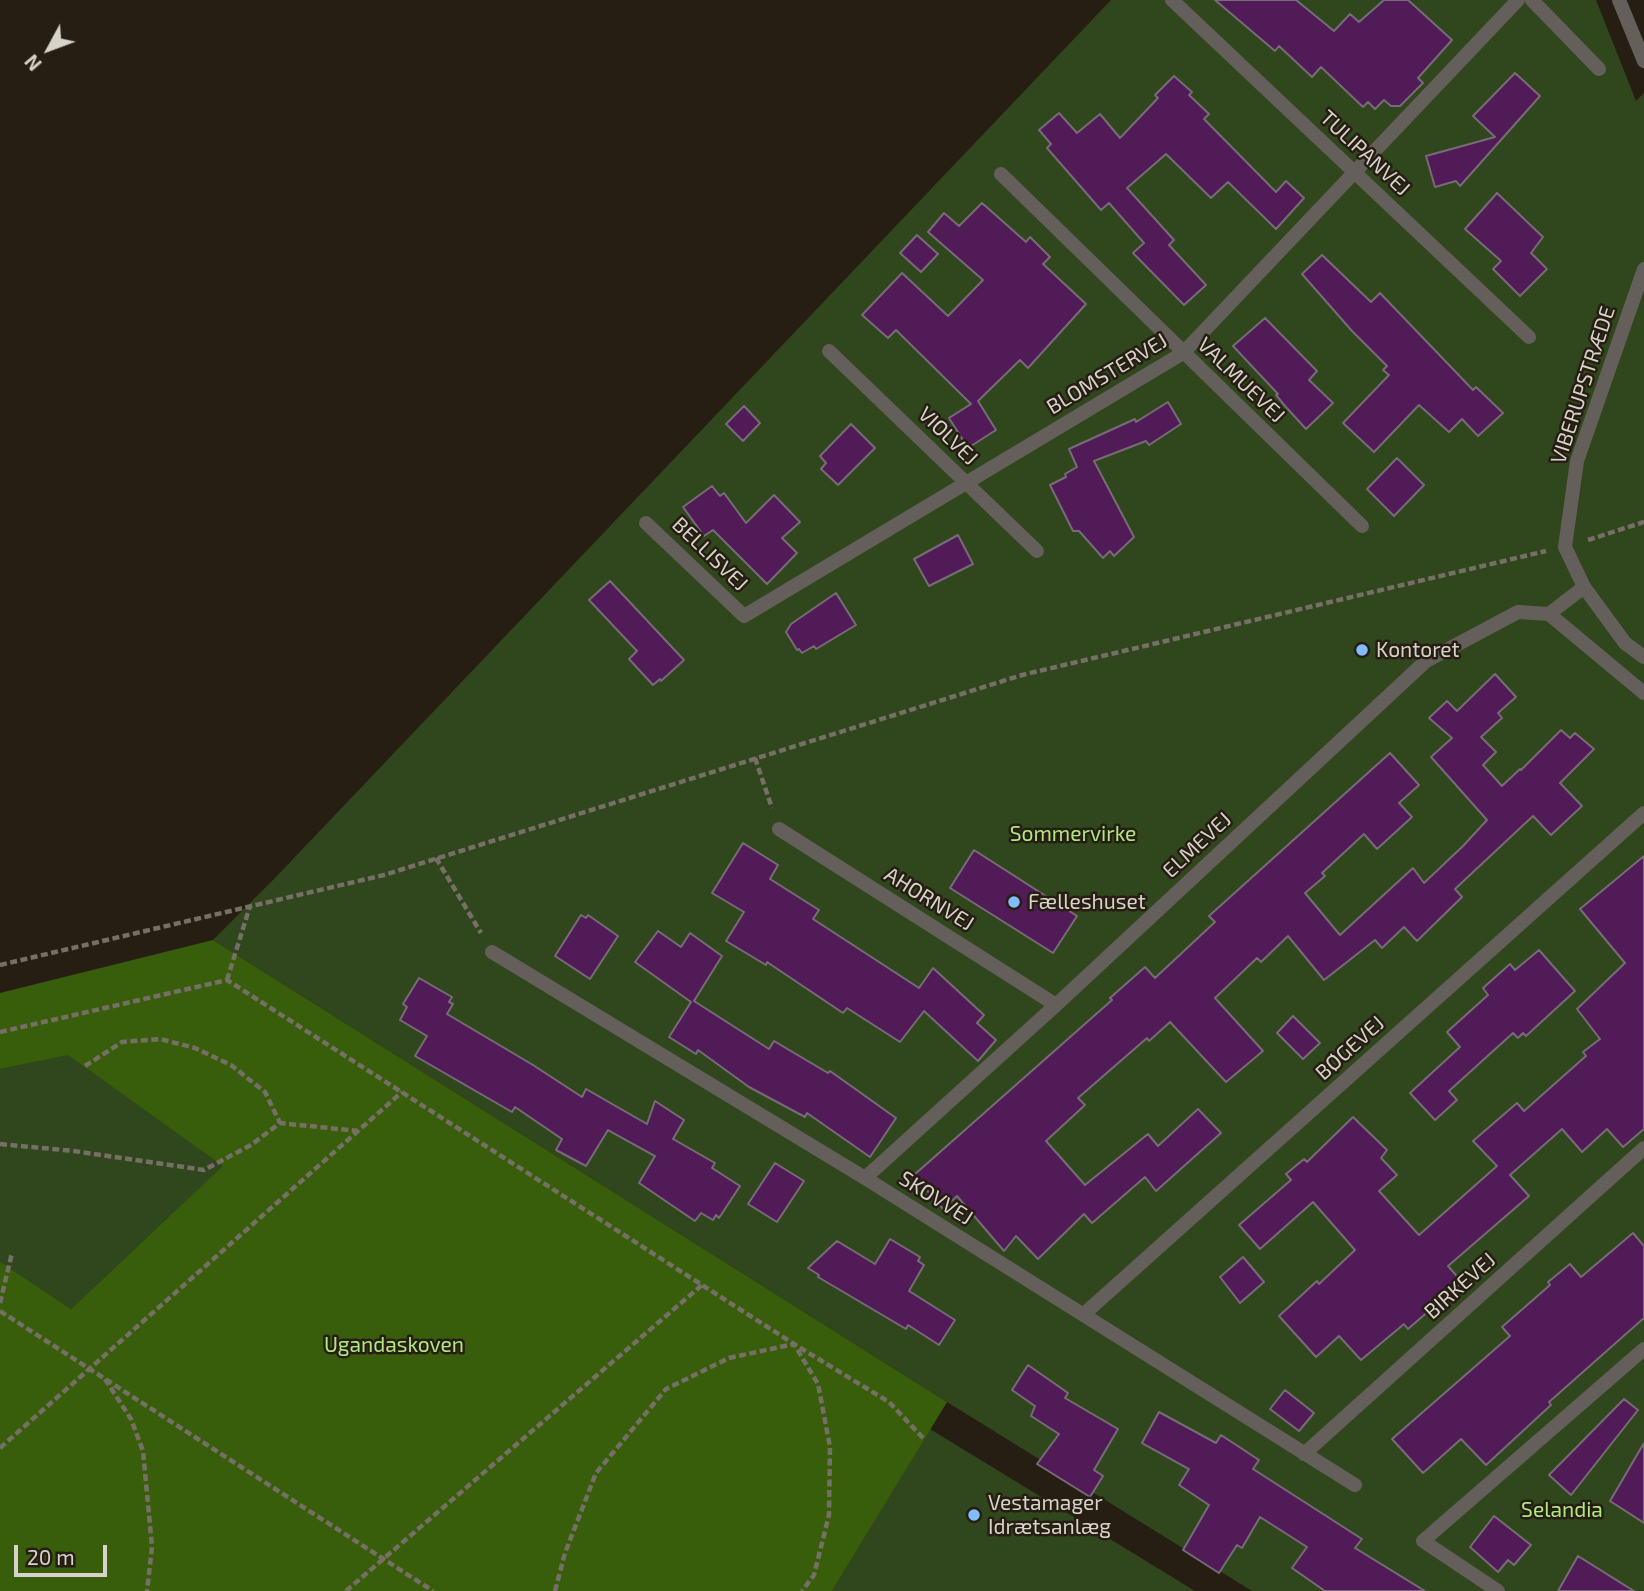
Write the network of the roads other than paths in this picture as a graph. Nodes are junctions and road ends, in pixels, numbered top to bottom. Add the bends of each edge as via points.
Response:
1 (1172, 0) edge
2 (1518, 0) edge
3 (1531, 0) edge
4 (1619, 0) edge
5 (1644, 61) edge
6 (1599, 69) dead end
7 (1354, 173) junction
8 (1001, 174) dead end
9 (1644, 269) edge
10 (1529, 337) dead end
11 (829, 351) dead end
12 (1183, 353) junction
13 (967, 483) junction
14 (646, 523) dead end
15 (1362, 526) dead end
16 (1037, 551) dead end
17 (1584, 587) junction
18 (1549, 614) junction
19 (744, 616) joint
20 (1644, 657) edge
21 (1644, 693) edge
22 (1644, 813) edge
23 (779, 829) road end
24 (492, 952) road end
25 (1056, 1004) junction
26 (1644, 1148) edge
27 (865, 1178) junction
28 (1084, 1314) junction
29 (1641, 1355) edge
30 (1304, 1454) junction
31 (1355, 1485) dead end
32 (1498, 1591) edge

1 - 7 street, TULIPANVEJ
2 - 7 street, BLOMSTERVEJ
3 - 6 street
4 - 5 street
7 - 10 street, TULIPANVEJ
7 - 12 street, BLOMSTERVEJ
8 - 12 street, VALMUEVEJ
9 - 17 street, VIBERUPSTRÆDE via 1577,461 1565,547
11 - 13 street, VIOLVEJ
12 - 13 street, BLOMSTERVEJ
12 - 15 street, VALMUEVEJ
13 - 16 street, VIOLVEJ
13 - 19 street, BLOMSTERVEJ
14 - 19 street, BELLISVEJ
17 - 18 street
17 - 20 street via 1625,643
18 - 21 street
18 - 25 street, ELMEVEJ via 1518,612 1426,661
22 - 28 street, BØGEVEJ
23 - 25 street, AHORNVEJ
24 - 27 street, SKOVVEJ
25 - 27 street, ELMEVEJ
26 - 30 street, BIRKEVEJ
27 - 28 street, SKOVVEJ
28 - 30 street, SKOVVEJ
29 - 32 street via 1423,1541
30 - 31 street, SKOVVEJ

